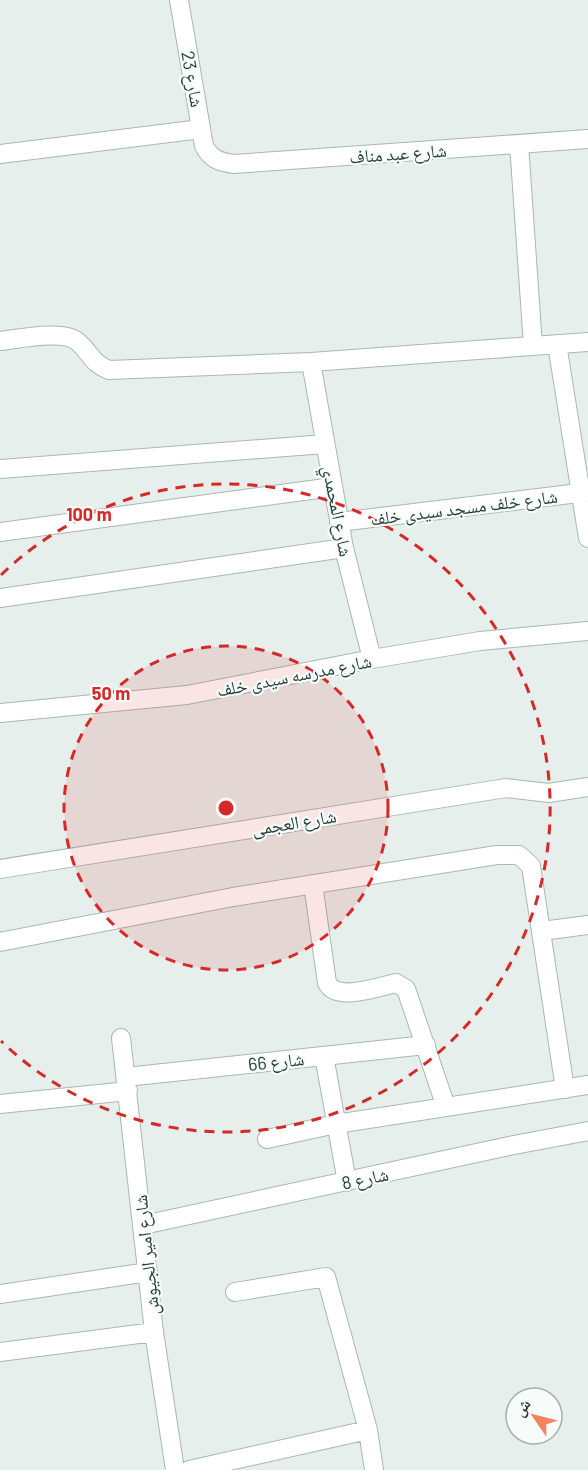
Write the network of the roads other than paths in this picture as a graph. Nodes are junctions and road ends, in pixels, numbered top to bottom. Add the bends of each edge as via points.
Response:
1 (179, 0) edge
2 (201, 129) junction
3 (588, 140) edge
4 (519, 144) junction
5 (0, 154) edge
6 (210, 157) joint
7 (0, 341) edge
8 (588, 342) edge
9 (557, 344) junction
10 (533, 346) junction
11 (311, 362) junction
12 (326, 444) junction
13 (0, 469) edge
14 (333, 487) junction
15 (584, 492) edge
16 (339, 522) junction
17 (0, 532) edge
18 (588, 538) edge
19 (344, 548) junction
20 (0, 598) edge
21 (588, 631) edge
22 (372, 659) junction
23 (0, 713) edge
24 (588, 788) edge
25 (0, 869) edge
26 (313, 884) junction
27 (588, 925) edge
28 (542, 931) junction
29 (0, 942) edge
30 (121, 1038) dead end
31 (426, 1045) junction
32 (324, 1056) junction
33 (127, 1084) junction
34 (588, 1085) edge
35 (565, 1089) junction
36 (0, 1104) edge
37 (446, 1107) junction
38 (336, 1124) junction
39 (588, 1131) edge
40 (267, 1138) dead end
41 (347, 1182) junction
42 (142, 1225) junction
43 (148, 1272) junction
44 (235, 1292) dead end
45 (0, 1294) edge
46 (154, 1332) junction
47 (0, 1352) edge
48 (368, 1430) junction
49 (176, 1470) edge
50 (189, 1470) edge
51 (374, 1470) edge

1 - 2 street, شارع 23
2 - 5 street
2 - 6 street, شارع 23
3 - 4 street, شارع عبد مناف
4 - 6 street, شارع عبد مناف via 234,164
4 - 10 street
7 - 11 street via 70,338 93,361 109,370
8 - 9 street
9 - 10 street
9 - 15 street
10 - 11 street
11 - 12 street, شارع المحمدي
12 - 13 street
12 - 14 street, شارع المحمدي
14 - 16 street, شارع المحمدي
14 - 17 street
15 - 16 street, شارع خلف مسجد سيدى خلف
15 - 18 street
16 - 19 street, شارع المحمدي
19 - 20 street
19 - 22 street, شارع المحمدي
21 - 22 street, شارع مدرسه سيدى خلف via 480,641
22 - 23 street, شارع مدرسه سيدى خلف via 187,695
24 - 25 street, شارع العجمى via 549,793 506,788
26 - 28 street via 497,855 519,855 531,866
26 - 29 street
26 - 31 street via 330,989 341,994 400,985 409,995
27 - 28 street
28 - 35 street
30 - 33 street, شارع امير الجيوش
31 - 32 street, شارع 66
31 - 37 street
32 - 33 street, شارع 66
32 - 38 street
33 - 36 street, شارع 66
33 - 42 street, شارع امير الجيوش
34 - 35 street
35 - 37 street
37 - 38 street
38 - 40 street
38 - 41 street
39 - 41 street, شارع 8
41 - 42 street, شارع 8
42 - 43 street, شارع امير الجيوش
43 - 45 street
43 - 46 street, شارع امير الجيوش
44 - 48 street via 327,1277
46 - 47 street
46 - 49 street, شارع امير الجيوش
48 - 50 street
48 - 51 street

